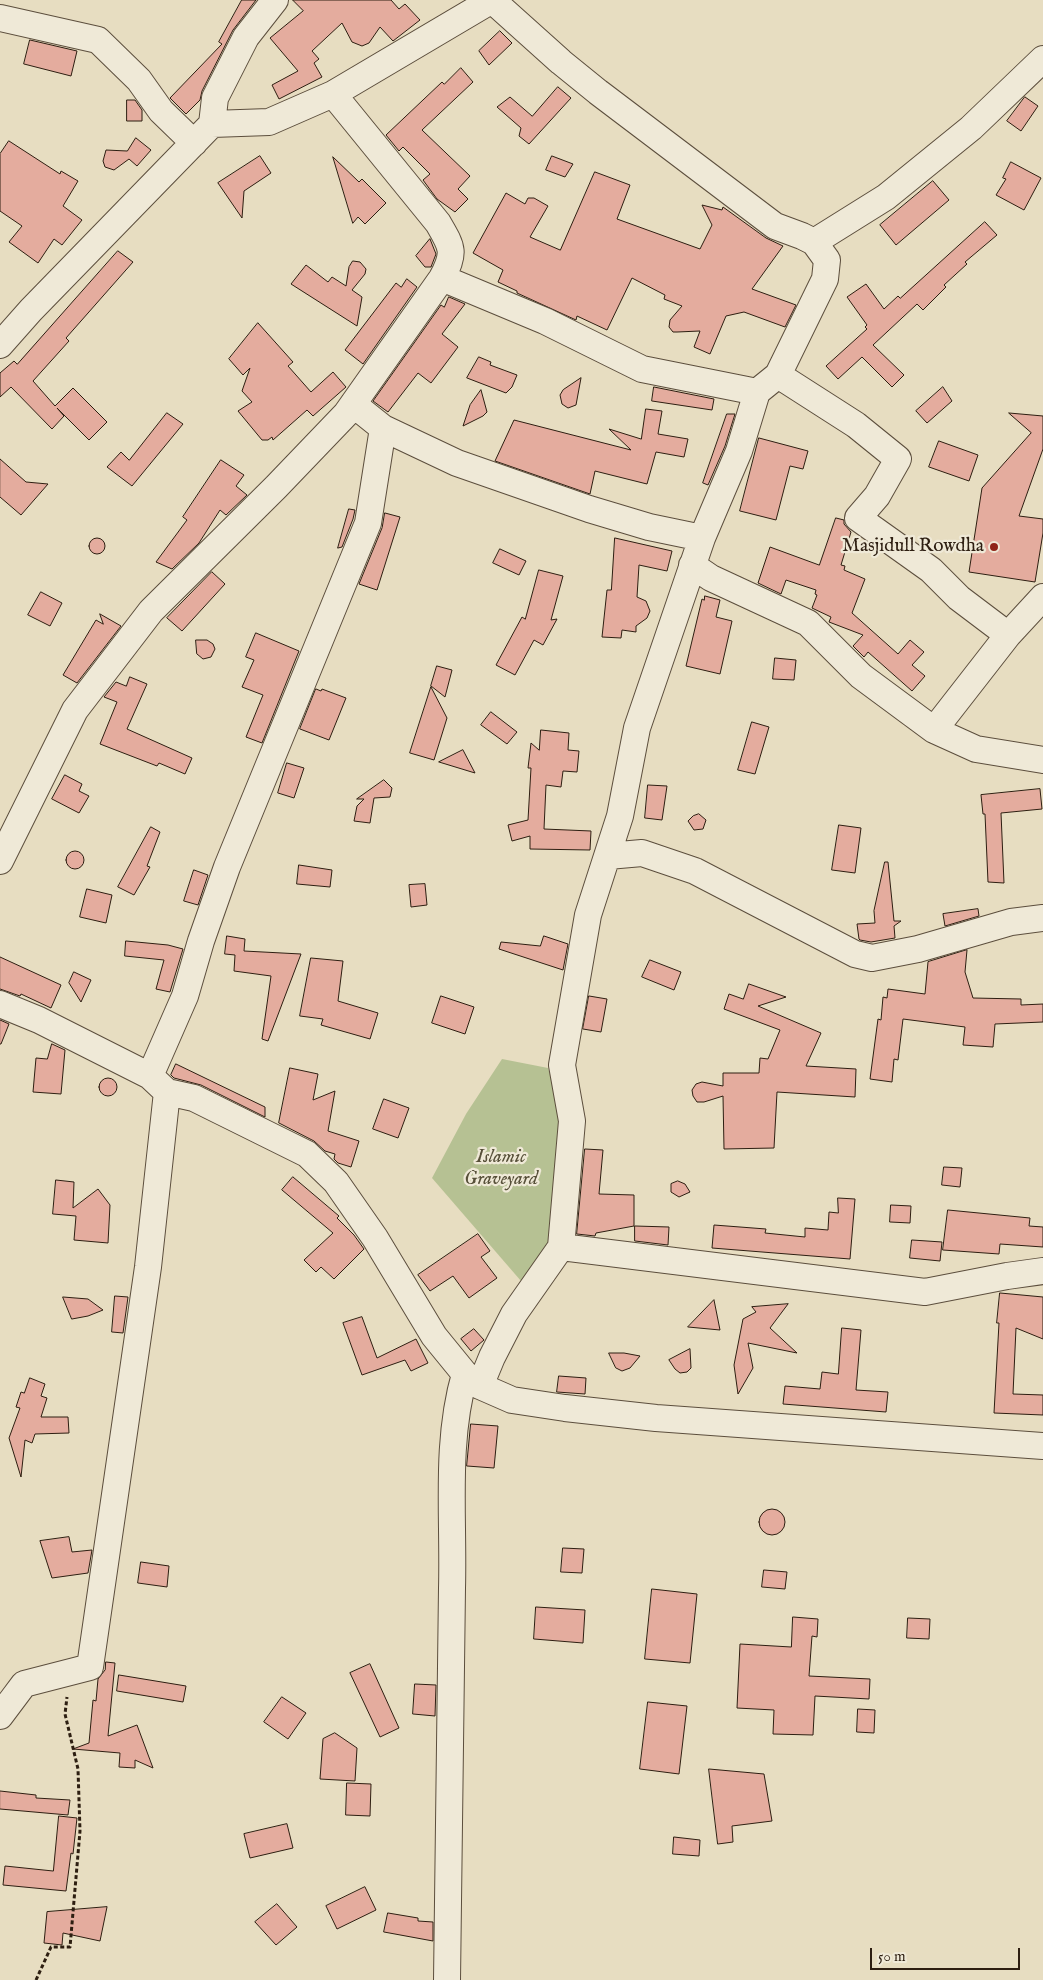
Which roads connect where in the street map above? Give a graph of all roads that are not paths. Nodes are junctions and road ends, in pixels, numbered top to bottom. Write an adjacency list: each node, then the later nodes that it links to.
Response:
1 (275, 0): 6 (street)
2 (492, 0): 5 (street); 8 (street)
3 (0, 18): 7 (street)
4 (1043, 59): 8 (street)
5 (333, 94): 6 (street); 9 (street)
6 (212, 124): 7 (street)
7 (194, 143): 10 (street)
8 (814, 242): 11 (street)
9 (442, 278): 12 (street); 13 (street)
10 (0, 345)
11 (778, 375): 12 (street); 18 (street)
12 (757, 392): 15 (street)
13 (353, 404): 14 (street); 22 (street)
14 (382, 428): 15 (street); 25 (street)
15 (702, 538): 16 (street)
16 (692, 565): 19 (street); 21 (street)
17 (1043, 597): 18 (street)
18 (1008, 635): 19 (street)
19 (934, 730): 20 (street)
20 (1043, 760)
21 (608, 856): 23 (street); 26 (street)
22 (0, 861)
23 (1043, 918)
24 (0, 1004): 25 (street)
25 (158, 1084): 28 (street); 30 (street)
26 (561, 1247): 27 (street); 28 (street)
27 (1043, 1271)
28 (473, 1380): 29 (street); 31 (street)
29 (1043, 1446)
30 (0, 1716)
31 (447, 1980)

